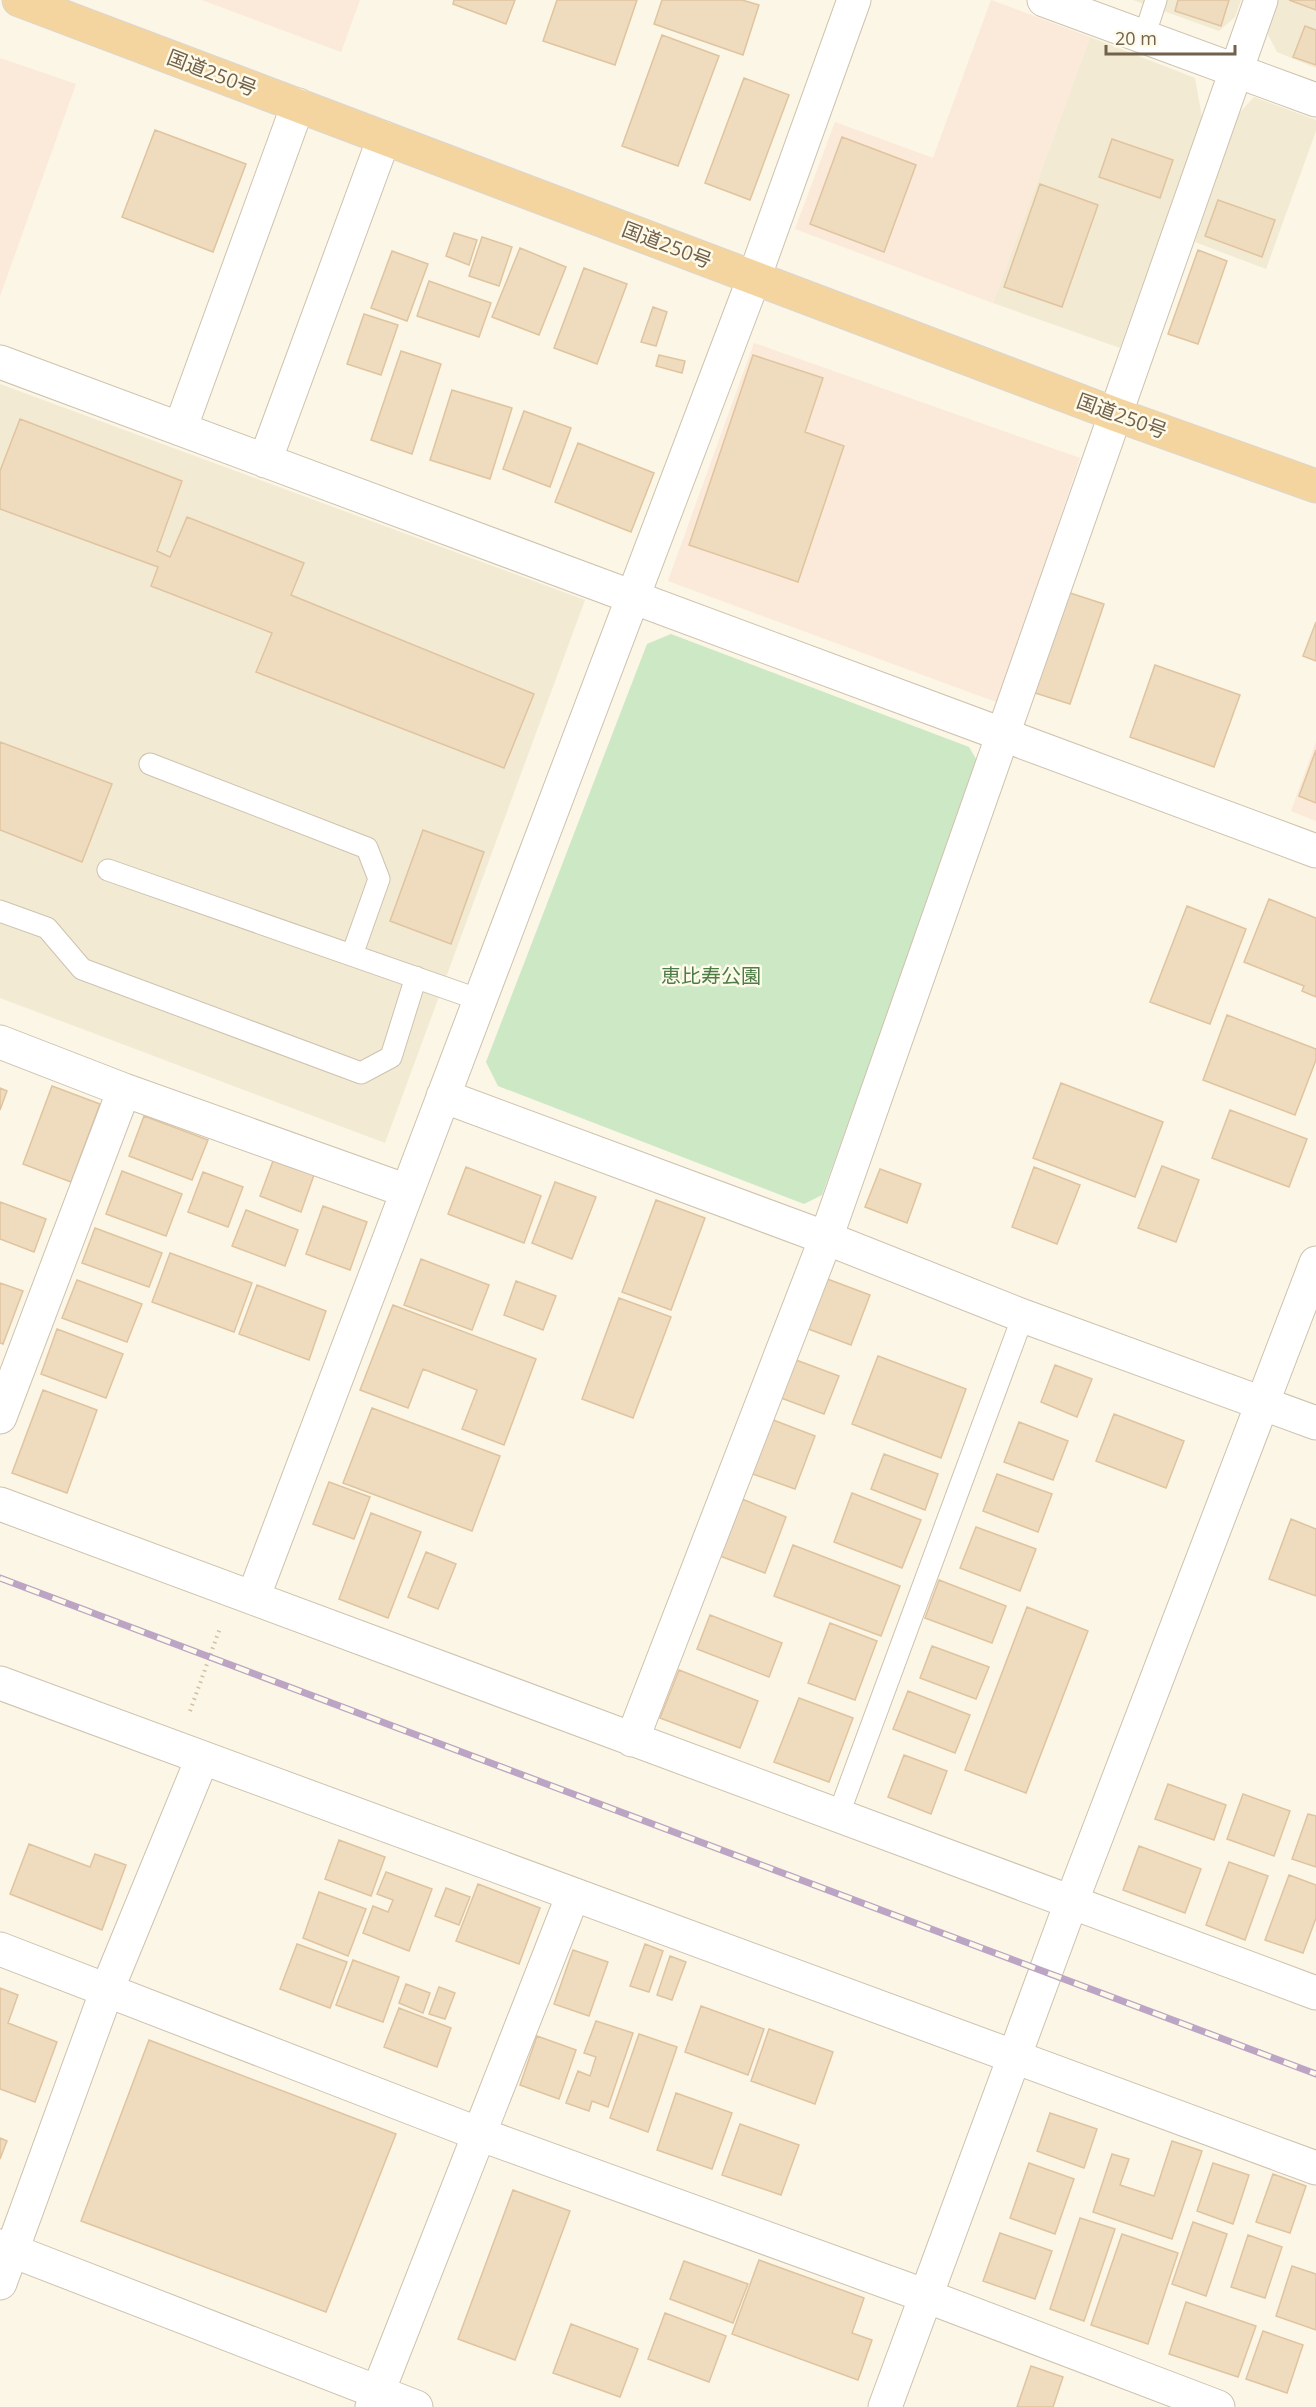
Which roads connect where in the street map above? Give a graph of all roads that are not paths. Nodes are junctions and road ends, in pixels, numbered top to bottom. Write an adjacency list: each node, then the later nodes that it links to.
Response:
1 (19, 0): 9 (highway, 国道250号)
2 (854, 0): 11 (street)
3 (1044, 0): 6 (street)
4 (1156, 0): 6 (lane)
5 (1261, 0): 7 (street)
6 (1144, 37): 7 (street)
7 (1236, 71): 8 (street); 13 (street)
8 (1316, 100)
9 (298, 105): 10 (highway, 国道250号); 14 (street)
10 (384, 138): 11 (highway, 国道250号); 15 (street)
11 (754, 278): 13 (highway, 国道250号); 17 (street)
12 (0, 362): 14 (street)
13 (1117, 415): 16 (highway, 国道250号); 18 (street)
14 (180, 429): 15 (street)
15 (265, 461): 17 (street)
16 (1316, 486)
17 (633, 597): 18 (street); 25 (street)
18 (1003, 735): 20 (street); 30 (street)
19 (150, 764): 23 (lane)
20 (1316, 851)
21 (108, 870): 23 (lane)
22 (0, 911): 24 (lane)
23 (352, 955): 24 (lane)
24 (416, 977): 25 (lane)
25 (480, 1000): 28 (street)
26 (0, 1042): 27 (street)
27 (124, 1090): 29 (street); 34 (street)
28 (443, 1096): 29 (street); 30 (street)
29 (407, 1191): 37 (street)
30 (826, 1238): 32 (street); 39 (street)
31 (1316, 1263): 33 (street)
32 (1023, 1316): 33 (street); 41 (lane)
33 (1263, 1403): 35 (street); 43 (street)
34 (0, 1417)
35 (1316, 1423)
36 (0, 1504): 37 (street)
37 (244, 1594): 39 (street)
38 (0, 1683): 40 (street)
39 (632, 1740): 41 (street)
40 (189, 1754): 42 (street); 45 (street)
41 (838, 1816): 43 (street)
42 (573, 1895): 47 (street); 48 (street)
43 (1071, 1903): 46 (street); 47 (street)
44 (0, 1949): 45 (street)
45 (107, 1990): 48 (street); 50 (street)
46 (1316, 1993)
47 (1015, 2058): 49 (street); 52 (street)
48 (479, 2134): 52 (street); 53 (street)
49 (1316, 2168)
50 (6, 2248): 51 (street); 53 (street)
51 (0, 2283)
52 (926, 2296): 55 (street); 56 (street)
53 (375, 2400): 54 (street)
54 (416, 2407)
55 (885, 2407)
56 (1218, 2407)

